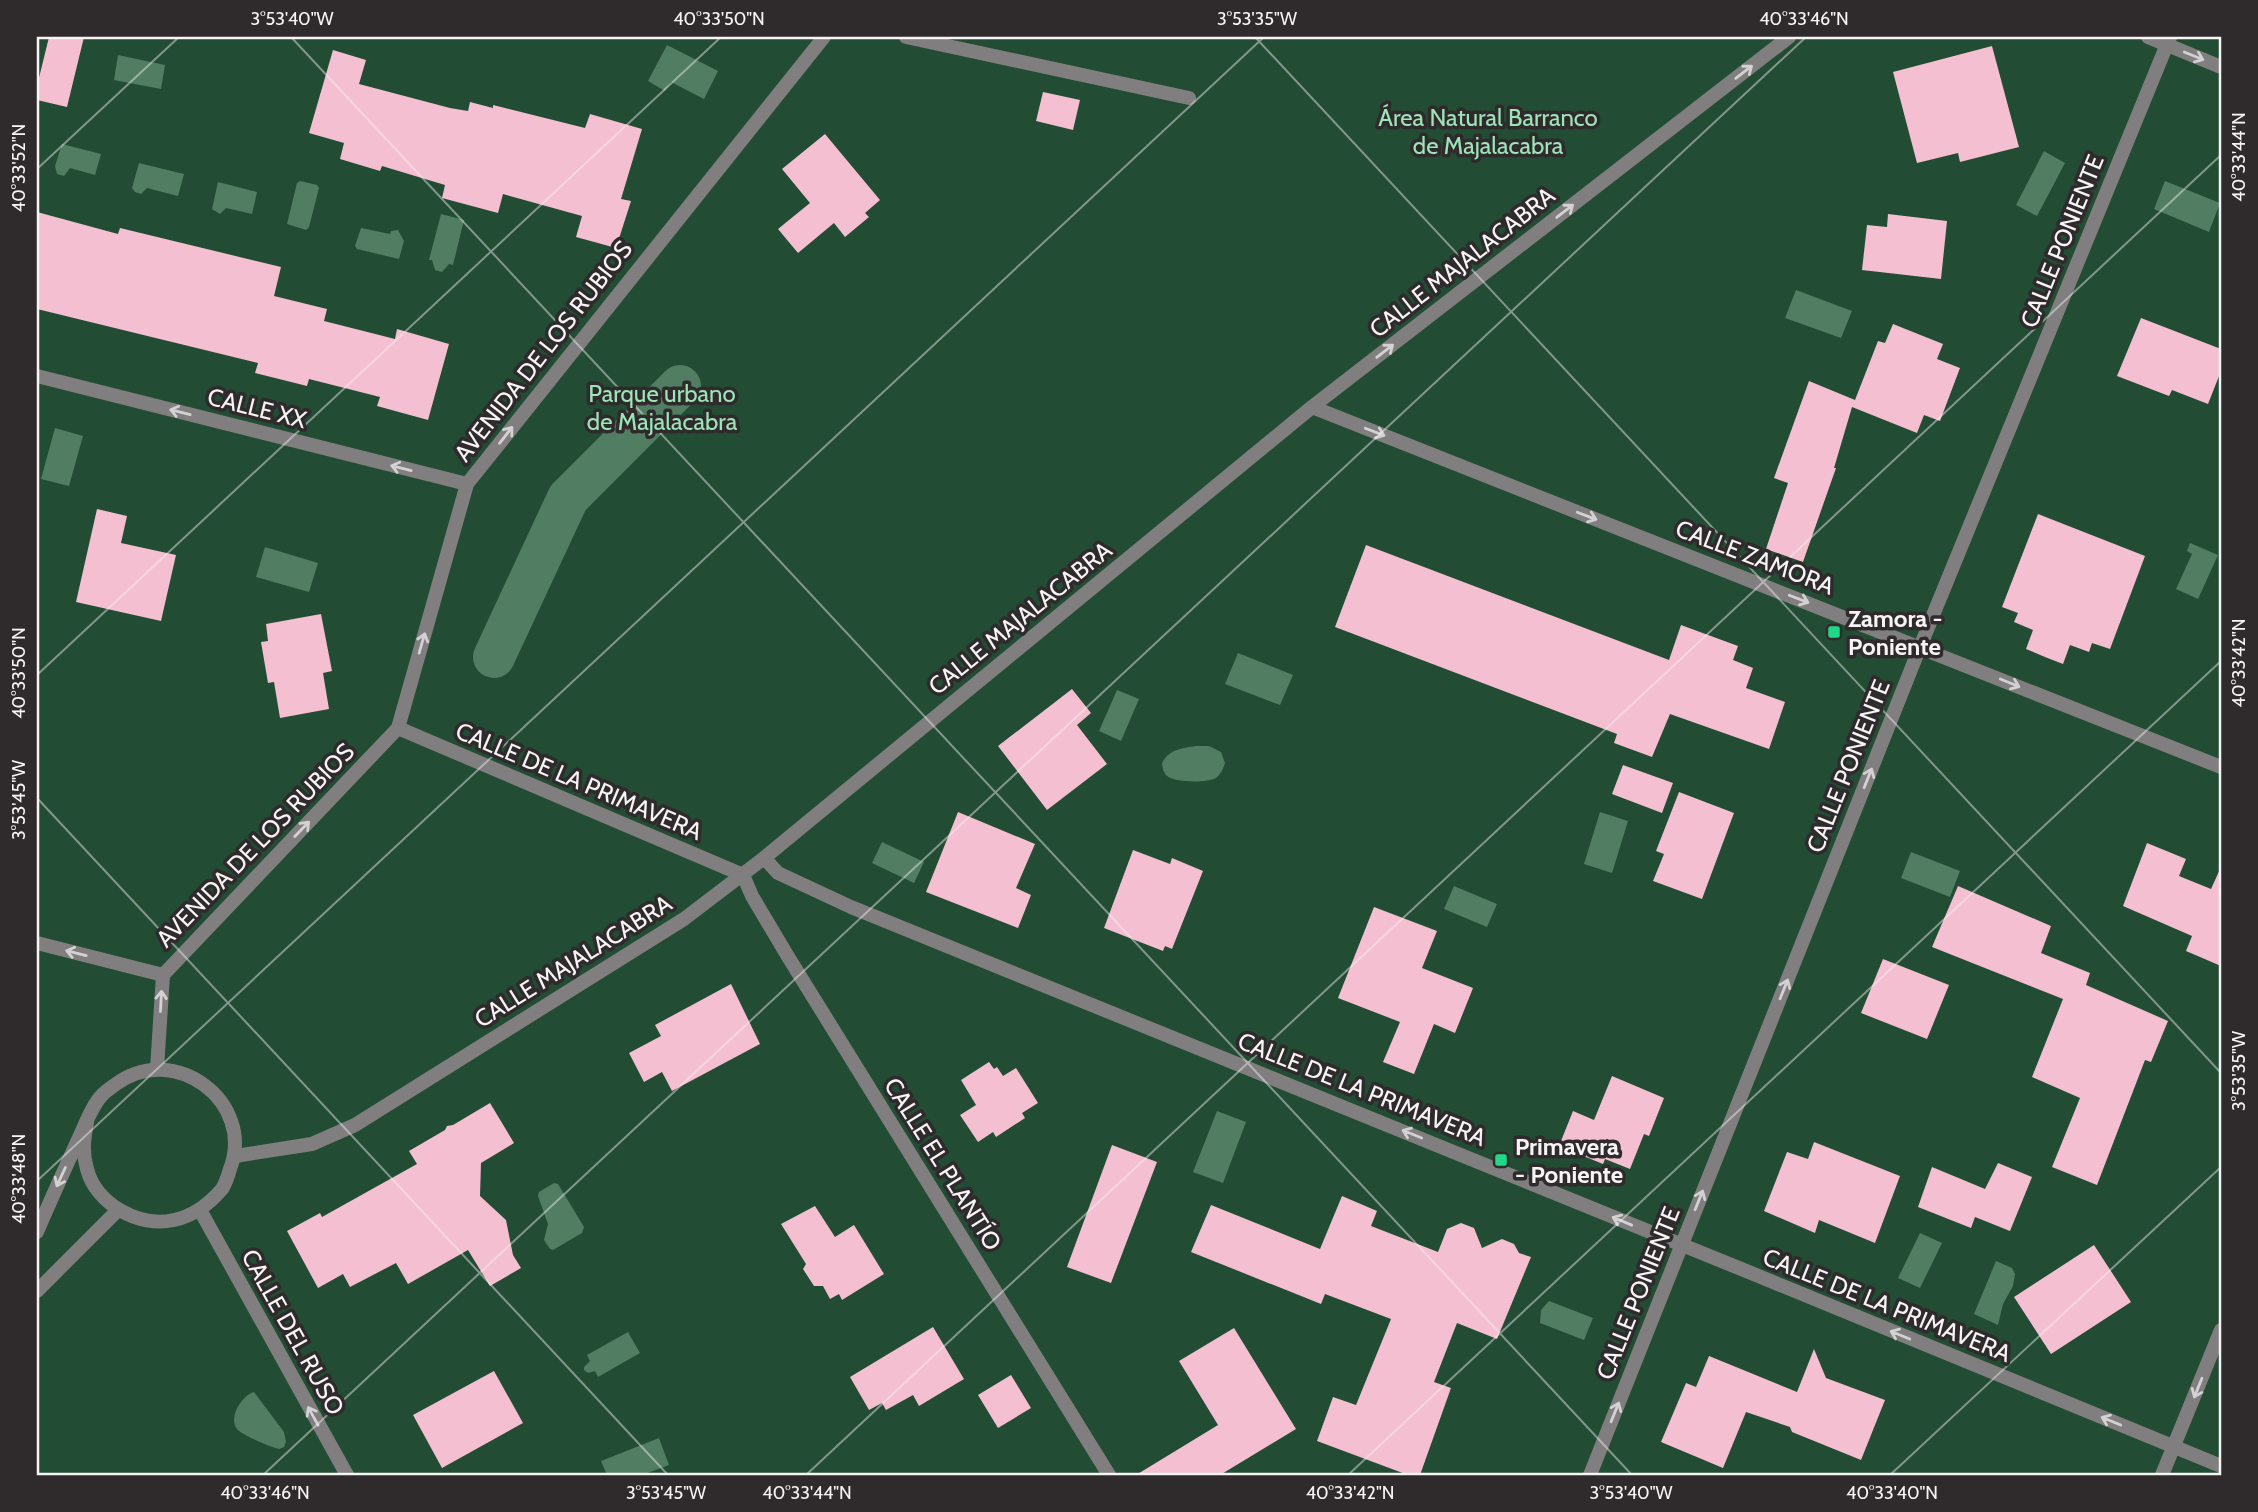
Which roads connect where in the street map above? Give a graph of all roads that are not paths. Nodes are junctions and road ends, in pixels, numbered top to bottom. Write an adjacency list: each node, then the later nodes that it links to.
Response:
1 (824, 37): 10 (street, AVENIDA DE LOS RUBIOS, one-way to 1)
2 (906, 37): 7 (street)
3 (1789, 37): 9 (street, CALLE MAJALACABRA, one-way to 3)
4 (2148, 37): 5 (street)
5 (2168, 41): 6 (street, one-way to 6); 11 (street, CALLE PONIENTE)
6 (2221, 67)
7 (1189, 98)
8 (37, 376): 10 (street, CALLE XX, one-way to 8)
9 (1311, 407): 11 (street, CALLE ZAMORA, one-way to 11); 14 (street, CALLE MAJALACABRA)
10 (467, 484): 12 (street, AVENIDA DE LOS RUBIOS, one-way to 10)
11 (1920, 647): 13 (street, CALLE ZAMORA, one-way to 13); 24 (street, CALLE PONIENTE, one-way to 11)
12 (398, 728): 15 (street, CALLE DE LA PRIMAVERA); 17 (street, AVENIDA DE LOS RUBIOS, one-way to 12)
13 (2221, 767)
14 (764, 858): 15 (street, CALLE MAJALACABRA); 24 (street, CALLE DE LA PRIMAVERA, one-way to 14)
15 (743, 875): 20 (street, CALLE MAJALACABRA); 30 (street, CALLE EL PLANTÍO)
16 (37, 943): 17 (street, one-way to 16)
17 (163, 975): 18 (street, AVENIDA DE LOS RUBIOS, one-way to 17)
18 (157, 1069): 19 (street); 20 (street)
19 (87, 1122): 21 (street); 23 (street, one-way to 23)
20 (235, 1156): 22 (street)
21 (118, 1210): 22 (street); 25 (street)
22 (200, 1210): 29 (street, CALLE DEL RUSO, one-way to 22)
23 (37, 1232)
24 (1681, 1245): 27 (street, CALLE DE LA PRIMAVERA, one-way to 24); 31 (street, CALLE PONIENTE, one-way to 24)
25 (37, 1291)
26 (2221, 1330): 27 (street, one-way to 27)
27 (2174, 1446): 28 (street, CALLE DE LA PRIMAVERA); 32 (street)
28 (2221, 1466)
29 (346, 1475)
30 (1110, 1475)
31 (1590, 1475)
32 (2162, 1475)

